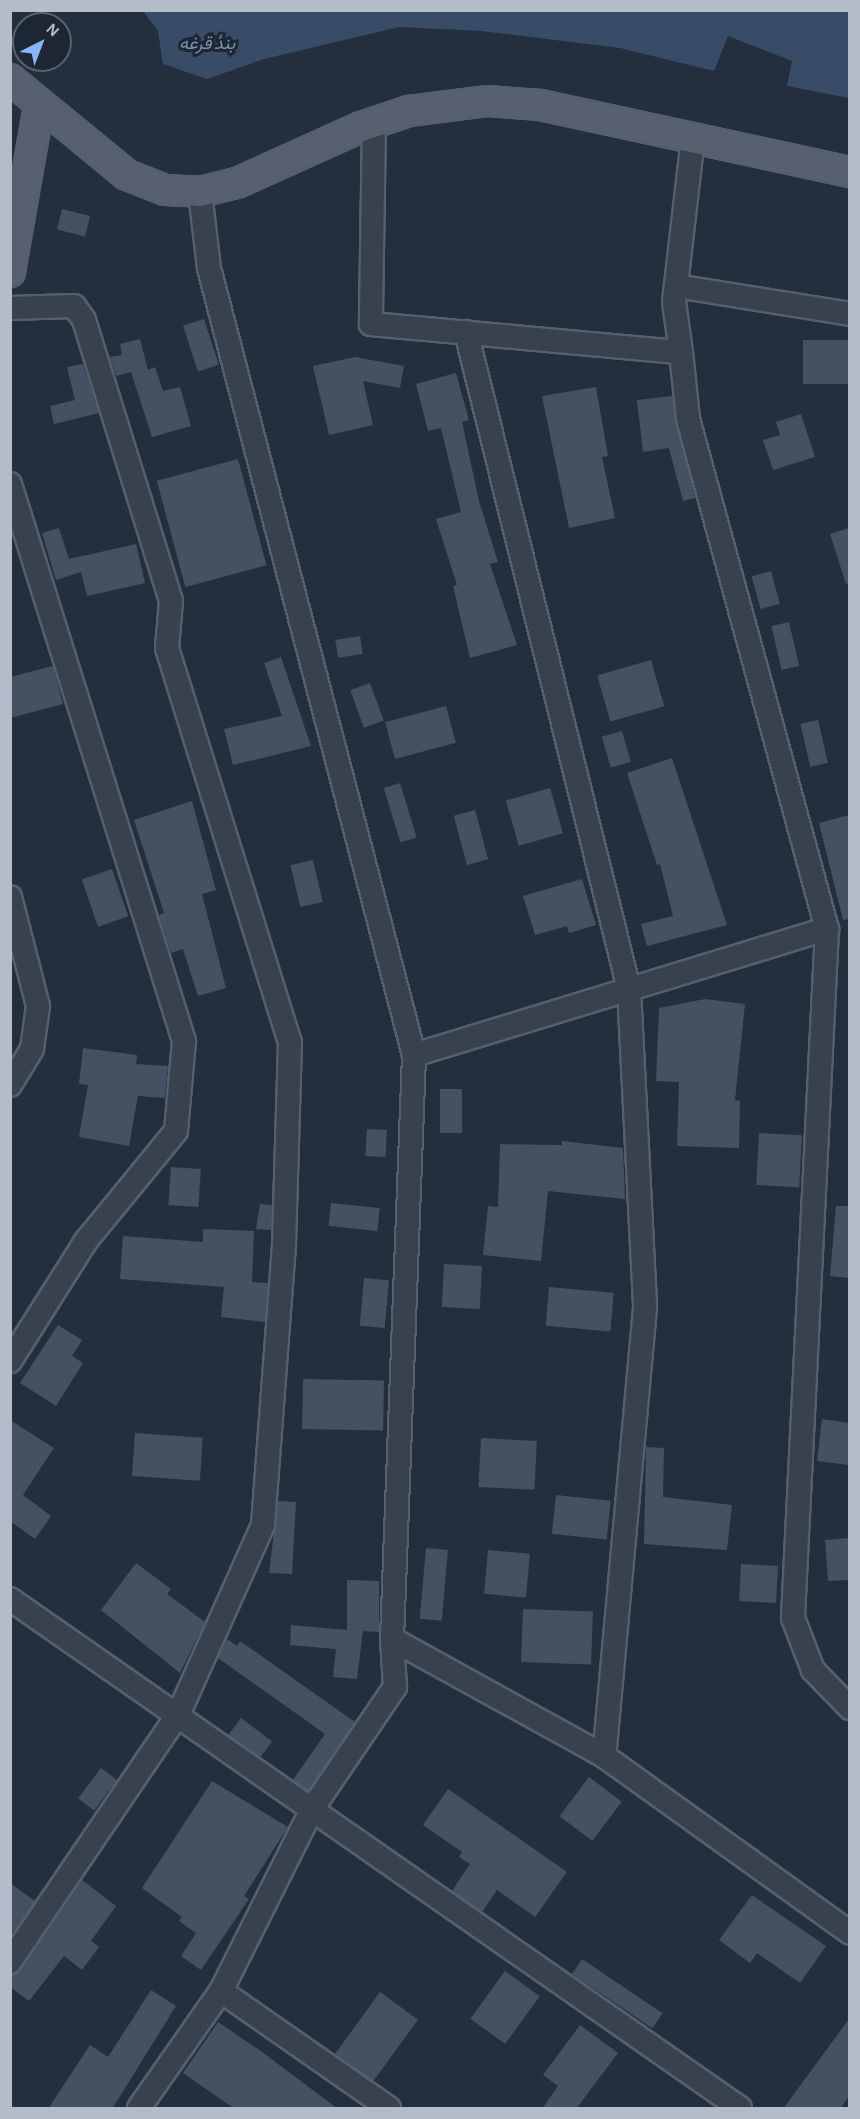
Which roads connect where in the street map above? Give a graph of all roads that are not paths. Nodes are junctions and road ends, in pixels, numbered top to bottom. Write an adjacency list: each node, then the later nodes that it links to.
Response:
1 (10, 79): 2 (main road)
2 (39, 105): 6 (main road); 7 (main road)
3 (374, 123): 4 (main road); 6 (main road); 11 (street)
4 (693, 139): 5 (main road); 8 (street)
5 (849, 172)
6 (200, 192): 17 (street)
7 (10, 272)
8 (676, 286): 10 (street); 12 (street)
9 (10, 308): 23 (street)
10 (849, 314)
11 (466, 332): 12 (street); 16 (street)
12 (681, 352): 15 (street)
13 (10, 484): 19 (street)
14 (10, 897): 18 (street)
15 (827, 928): 16 (street); 22 (street)
16 (629, 989): 17 (street); 24 (street)
17 (414, 1054): 21 (street)
18 (10, 1085)
19 (10, 1360)
20 (10, 1599): 23 (street)
21 (392, 1639): 24 (street); 25 (street)
22 (849, 1708)
23 (179, 1713): 25 (street); 27 (street)
24 (604, 1756): 26 (street)
25 (312, 1809): 28 (street); 31 (street)
26 (849, 1933)
27 (10, 1962)
28 (221, 1991): 29 (street); 30 (street)
29 (139, 2109)
30 (388, 2109)
31 (740, 2109)

